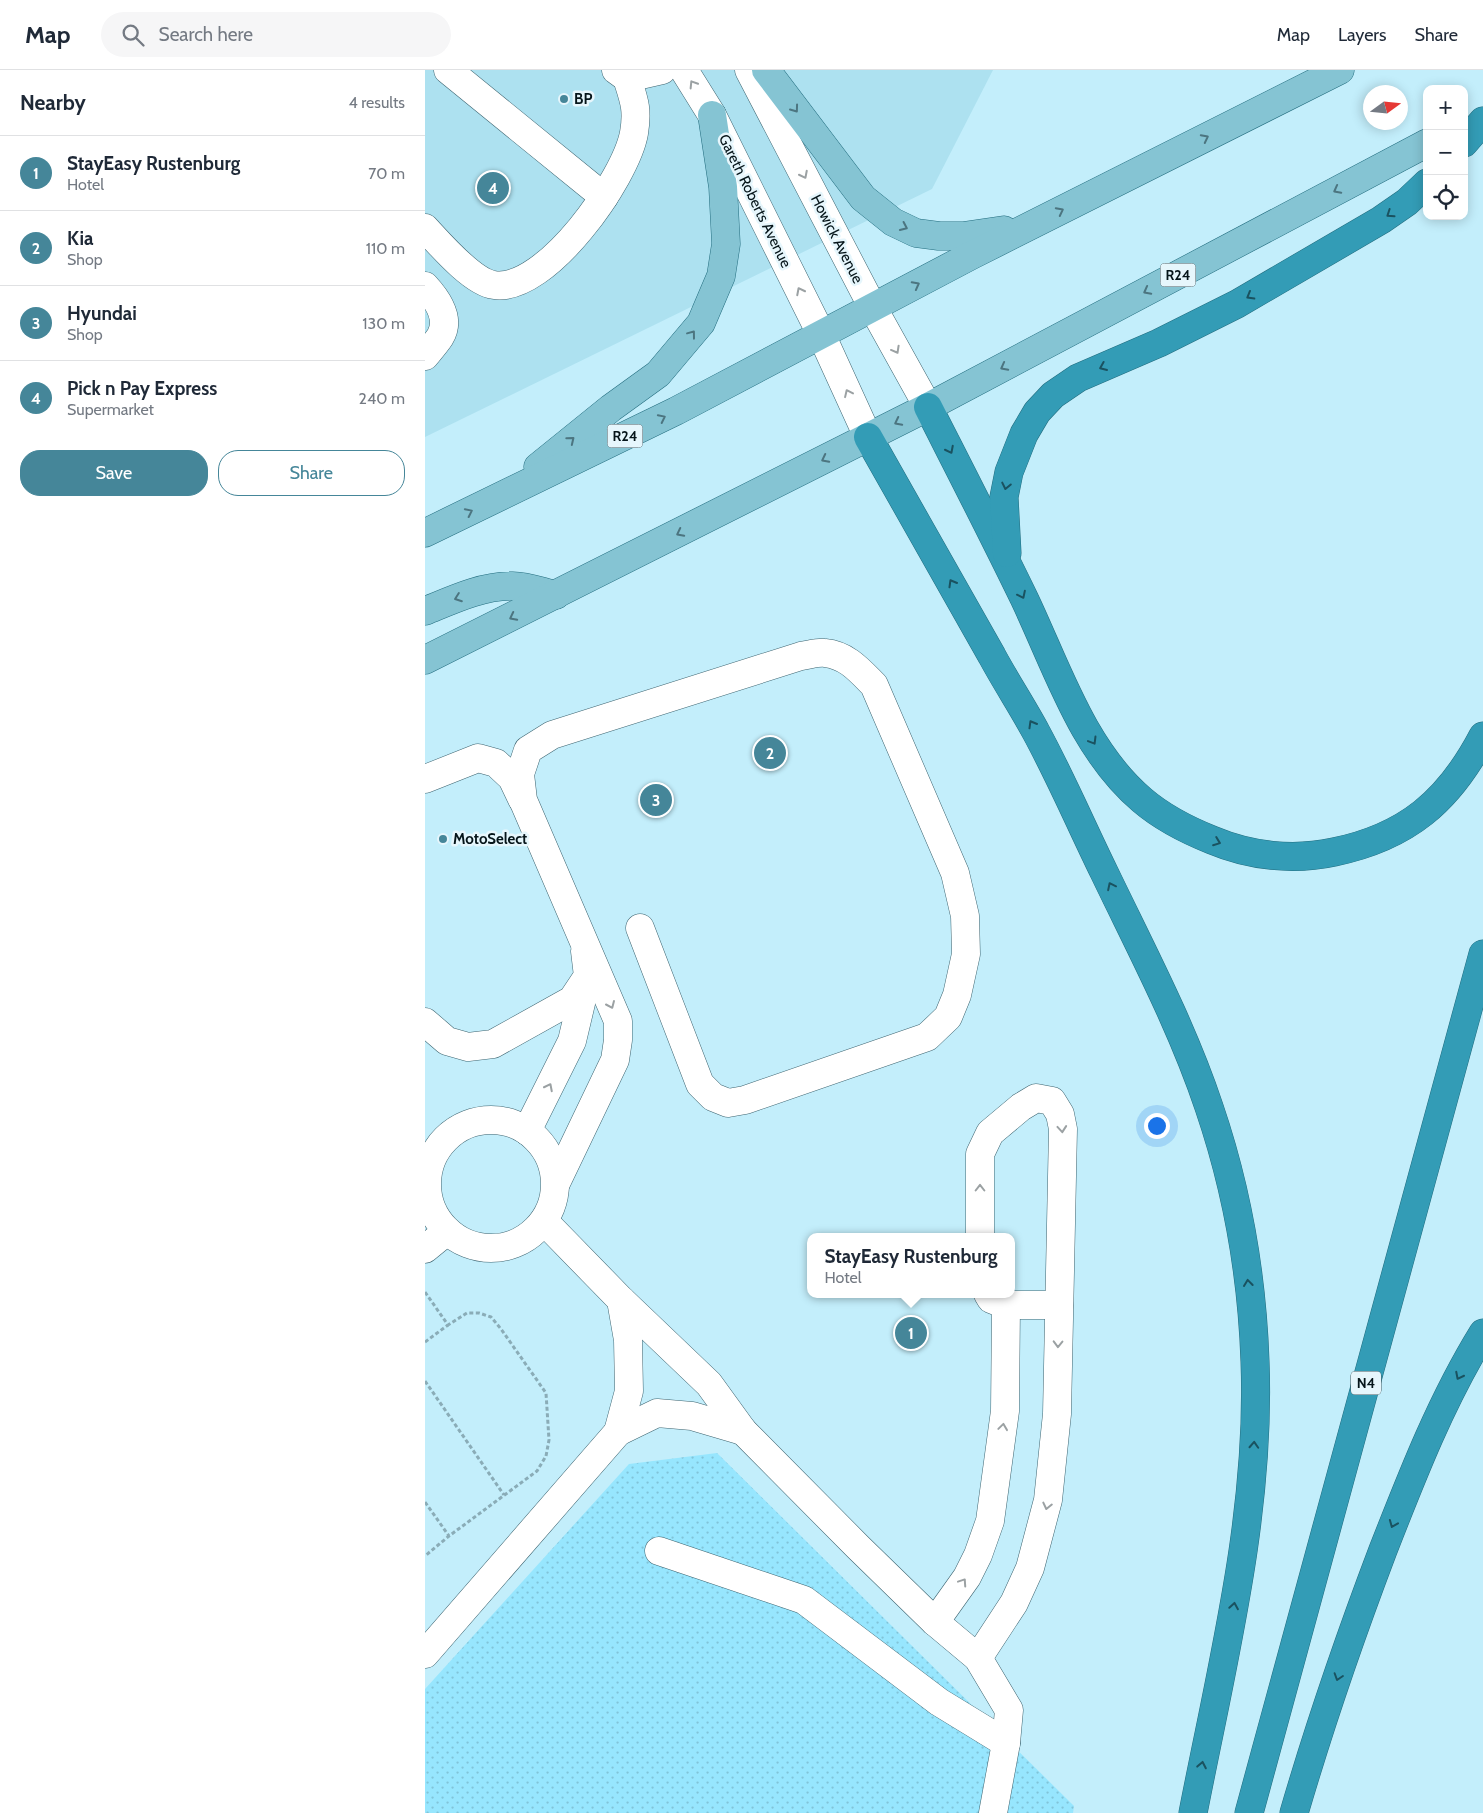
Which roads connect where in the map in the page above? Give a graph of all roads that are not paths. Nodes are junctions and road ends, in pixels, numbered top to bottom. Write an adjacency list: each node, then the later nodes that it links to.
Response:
1 (448, 70): 15 (street)
2 (662, 70): 7 (street)
3 (684, 70): 9 (street, Gareth Roberts Avenue, one-way to 3)
4 (749, 70): 19 (street, Howick Avenue, one-way to 19)
5 (766, 70): 16 (main road, one-way to 16)
6 (1340, 70): 16 (main road, R24, one-way to 6)
7 (621, 74): 15 (street)
8 (1483, 113): 10 (main road)
9 (712, 115): 20 (street, Gareth Roberts Avenue, one-way to 9); 24 (main road, one-way to 9)
10 (1468, 121)
11 (1483, 121): 12 (highway)
12 (1468, 138)
13 (1423, 145): 22 (main road, R24, one-way to 22)
14 (1423, 187): 26 (highway, one-way to 26)
15 (604, 196): 17 (street)
16 (1030, 226): 19 (main road, R24, one-way to 16)
17 (425, 228)
18 (425, 286): 21 (street)
19 (873, 308): 20 (main road, R24); 22 (street, Howick Avenue, one-way to 22)
20 (821, 334): 23 (street, one-way to 20); 24 (main road, R24, one-way to 20)
21 (425, 356)
22 (928, 407): 23 (main road, R24, one-way to 23); 26 (highway, one-way to 26)
23 (868, 437): 27 (main road, R24, one-way to 27); 59 (highway, one-way to 23)
24 (506, 494): 25 (main road, R24, one-way to 24)
25 (425, 533)
26 (1008, 566): 32 (highway, one-way to 32)
27 (557, 595): 28 (main road, one-way to 28); 29 (main road, R24, one-way to 29)
28 (425, 611)
29 (464, 642): 30 (main road, R24); 31 (street)
30 (425, 660)
31 (425, 667)
32 (1483, 736)
33 (425, 779): 34 (street)
34 (523, 800): 35 (street); 36 (street)
35 (640, 928)
36 (584, 944): 38 (street); 42 (street, one-way to 42)
37 (1483, 954): 60 (highway, N4)
38 (588, 976): 39 (street); 40 (street, one-way to 38)
39 (425, 1022)
40 (527, 1131): 41 (street); 42 (street)
41 (434, 1136): 44 (street)
42 (556, 1183): 43 (street)
43 (545, 1221): 44 (street); 47 (street)
44 (447, 1230): 46 (street)
45 (980, 1233): 49 (street, one-way to 49)
46 (425, 1249)
47 (621, 1300): 51 (street); 52 (street)
48 (997, 1300): 49 (street); 54 (street, one-way to 48)
49 (1059, 1305): 56 (street, one-way to 56)
50 (1483, 1333): 61 (highway, one-way to 61)
51 (743, 1431): 52 (street); 54 (street)
52 (618, 1432): 55 (street)
53 (659, 1551): 57 (street)
54 (935, 1622): 56 (street)
55 (425, 1654)
56 (978, 1658): 57 (street)
57 (1005, 1743): 58 (street)
58 (993, 1813)
59 (1193, 1813)
60 (1249, 1813)
61 (1294, 1813)

